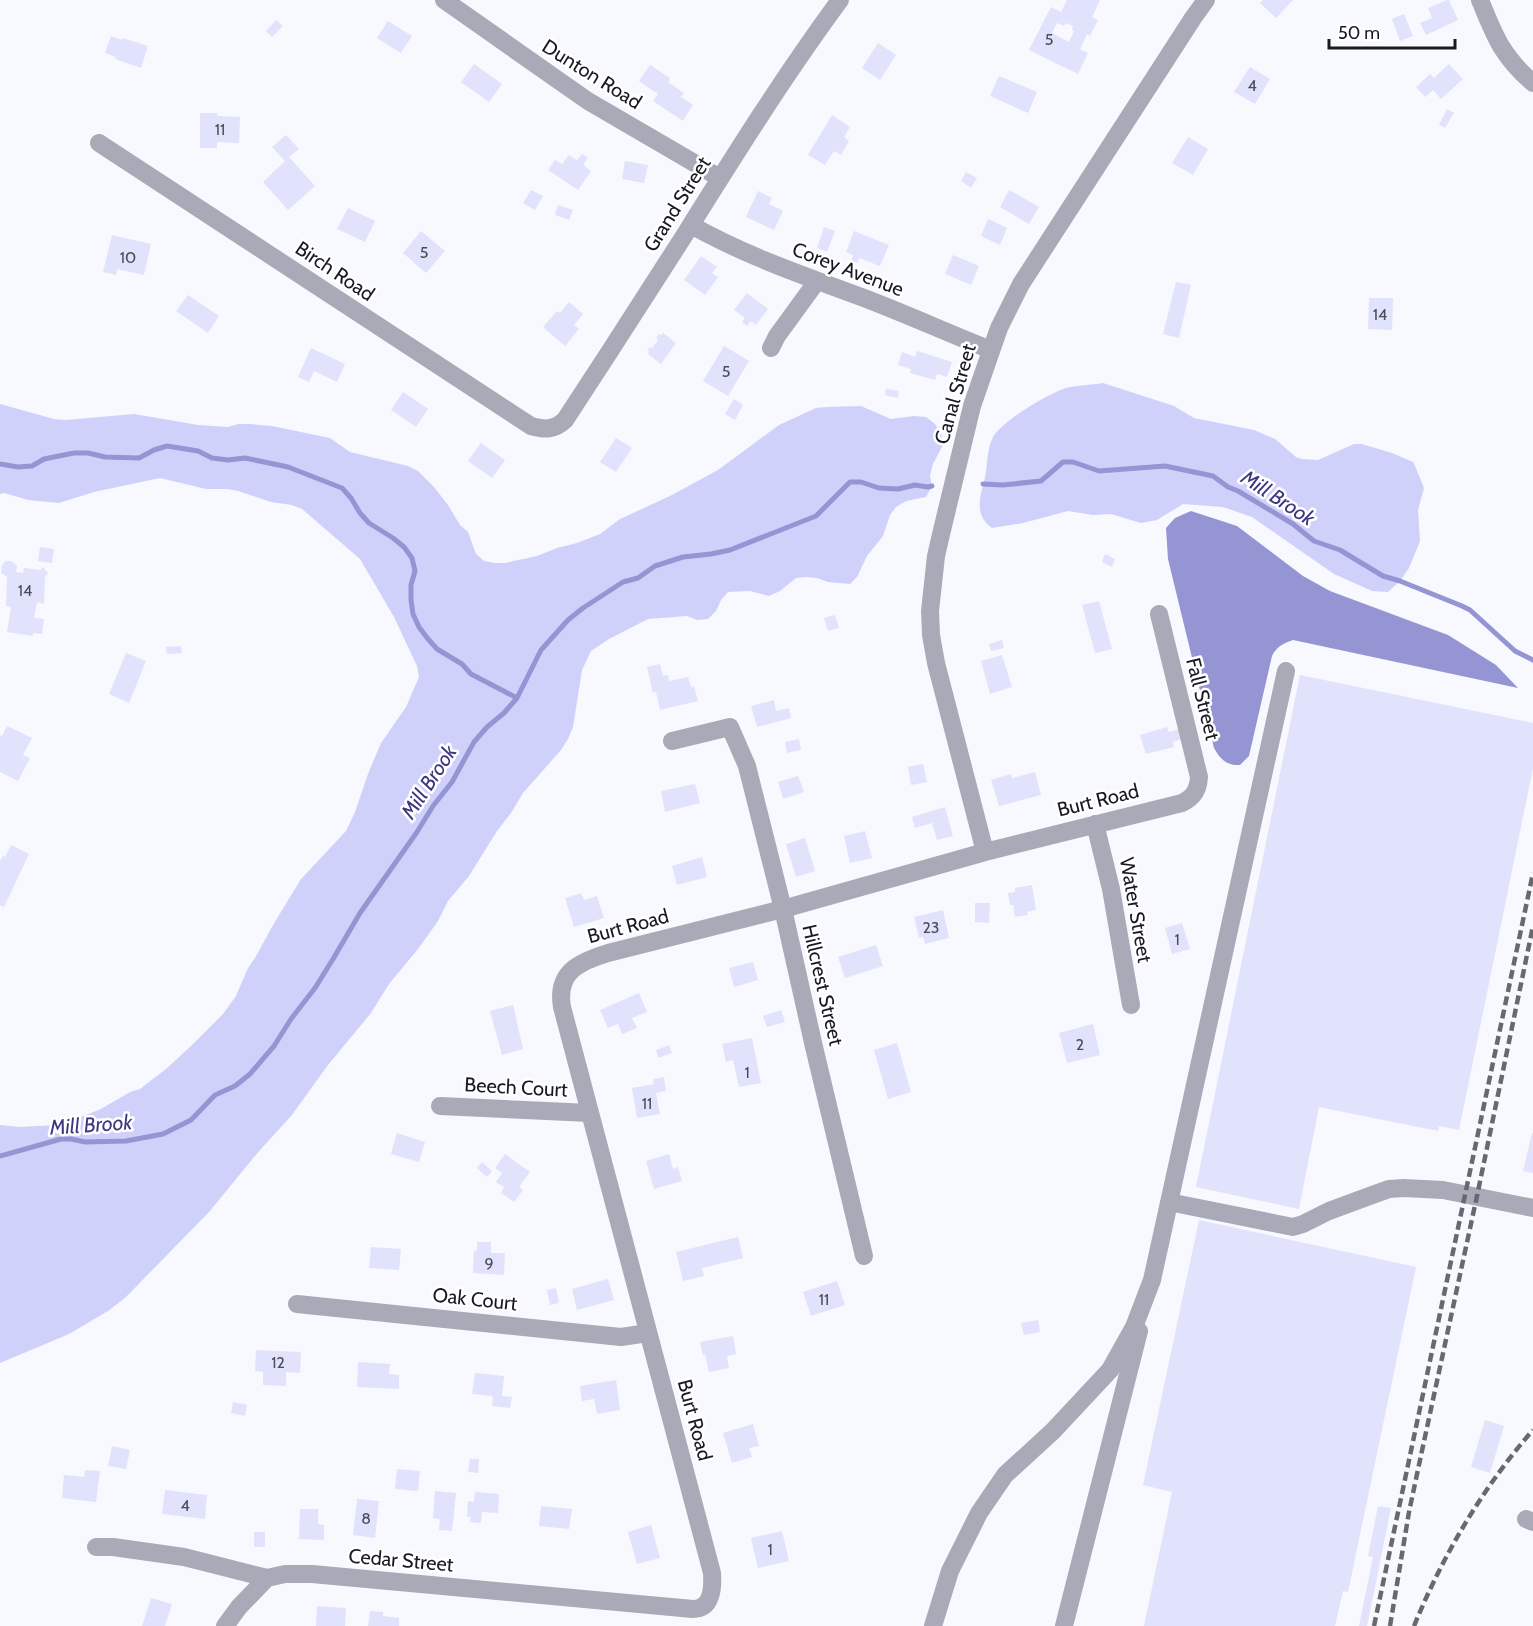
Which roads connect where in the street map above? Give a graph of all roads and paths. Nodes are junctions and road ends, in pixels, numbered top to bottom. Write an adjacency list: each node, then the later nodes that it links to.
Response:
1 (444, 0): 7 (street, Dunton Road)
2 (840, 0): 7 (street, Grand Street)
3 (1206, 0): 11 (street, Canal Street)
4 (1480, 0): 5 (street)
5 (1533, 83)
6 (99, 143): 12 (street, Birch Road)
7 (720, 178): 8 (street, Grand Street)
8 (691, 225): 9 (street, Corey Avenue); 12 (street, Grand Street)
9 (817, 281): 10 (street); 11 (street, Corey Avenue)
10 (771, 348)
11 (991, 350): 18 (street, Canal Street)
12 (550, 429)
13 (1159, 614): 16 (street, Fall Street)
14 (1286, 671): 23 (street)
15 (672, 741): 19 (street, Hillcrest Street)
16 (1195, 794): 17 (street, Burt Road)
17 (1095, 824): 18 (street, Burt Road); 20 (street, Water Street)
18 (985, 852): 19 (street, Burt Road)
19 (783, 909): 22 (street, Burt Road); 25 (street, Hillcrest Street)
20 (1131, 1005)
21 (440, 1106): 22 (street, Beech Court)
22 (590, 1113): 28 (street, Burt Road)
23 (1169, 1202): 24 (street); 26 (street)
24 (1533, 1208)
25 (864, 1256)
26 (1152, 1280): 33 (street); 34 (street)
27 (297, 1304): 28 (street, Oak Court)
28 (648, 1333): 31 (street, Burt Road)
29 (96, 1547): 30 (street, Cedar Street)
30 (267, 1578): 31 (street, Cedar Street); 32 (street)
31 (704, 1606)
32 (225, 1626)
33 (933, 1626)
34 (1064, 1626)

